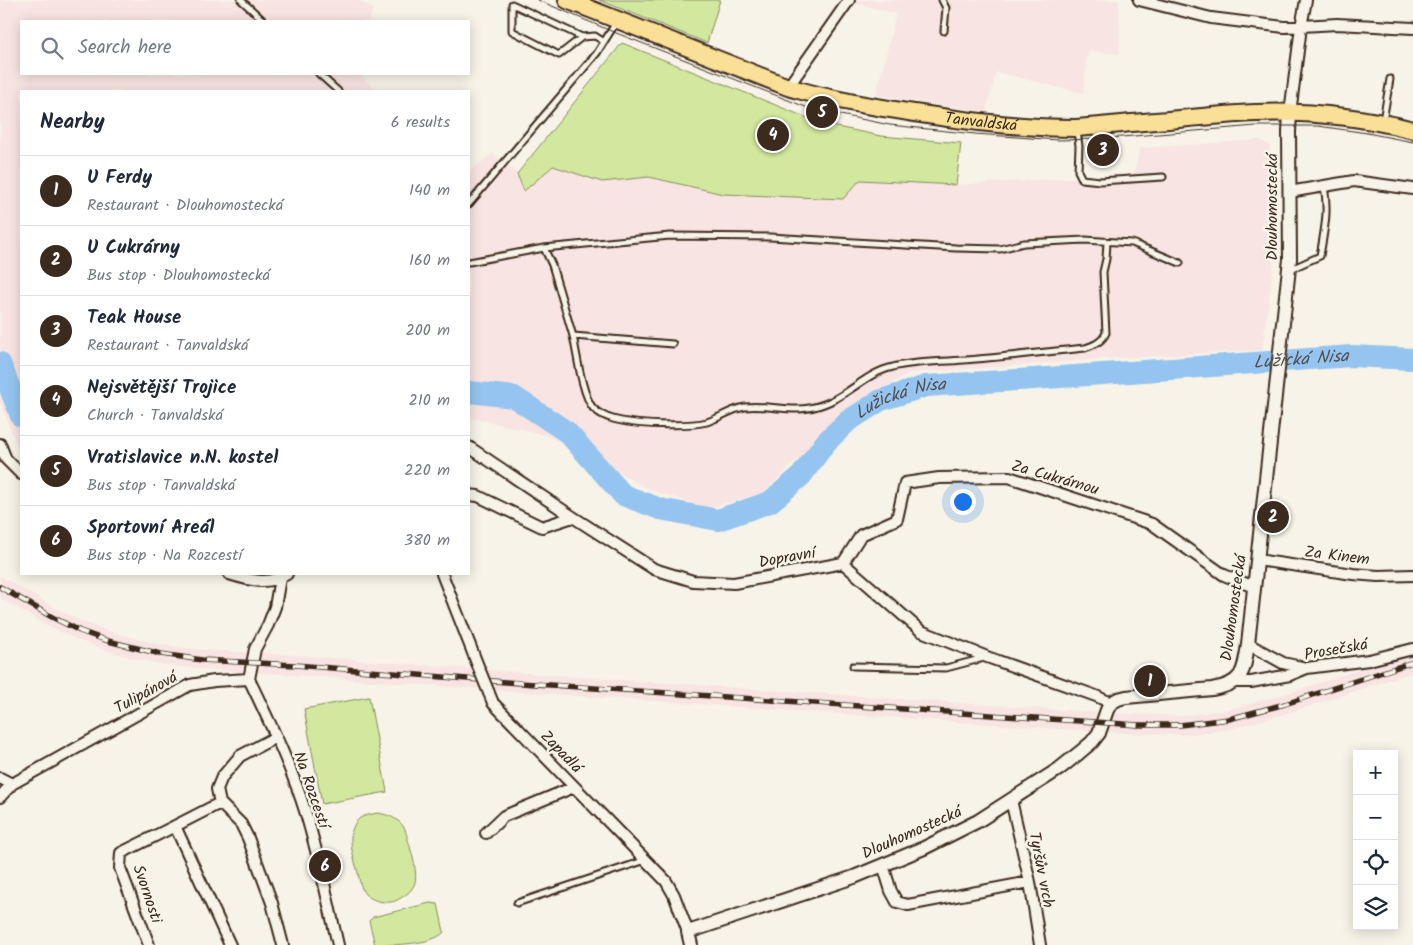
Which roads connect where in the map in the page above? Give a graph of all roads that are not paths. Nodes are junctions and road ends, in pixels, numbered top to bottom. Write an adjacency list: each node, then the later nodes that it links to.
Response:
1 (241, 0): 7 (lane)
2 (567, 0): 8 (main road, Tanvaldská)
3 (849, 0): 16 (street)
4 (942, 0): 11 (lane)
5 (1139, 0): 9 (street)
6 (1306, 0): 9 (street)
7 (263, 20)
8 (618, 21): 13 (lane); 16 (main road, Tanvaldská)
9 (1301, 27): 10 (street); 18 (street)
10 (1413, 28)
11 (944, 31)
12 (582, 37): 12 (lane); 13 (lane)
13 (603, 41): 26 (lane)
14 (320, 75): 17 (lane)
15 (1390, 79): 19 (lane)
16 (788, 87): 20 (main road, Tanvaldská)
17 (337, 90)
18 (1290, 113): 19 (main road, Tanvaldská); 20 (main road, Tanvaldská); 25 (street, Dlouhomostecká)
19 (1382, 124): 21 (main road, Tanvaldská)
20 (1076, 128): 22 (lane)
21 (1413, 130)
22 (1163, 177)
23 (1324, 186): 24 (street); 25 (street); 31 (lane)
24 (1413, 189)
25 (1289, 192): 31 (street, Dlouhomostecká)
26 (470, 203)
27 (1107, 242): 28 (lane); 30 (lane); 32 (lane)
28 (544, 248): 29 (lane); 32 (lane)
29 (470, 262)
30 (1180, 263)
31 (1288, 270): 39 (street, Dlouhomostecká)
32 (573, 336): 33 (lane)
33 (673, 344)
34 (0, 444): 36 (street)
35 (470, 448): 38 (street, Dopravní)
36 (20, 473)
37 (470, 495): 38 (street)
38 (573, 517): 40 (street, Dopravní)
39 (1257, 560): 43 (street, Za Kinem); 45 (street, Dlouhomostecká)
40 (843, 563): 45 (street, Za Cukrárnou); 48 (street)
41 (231, 575): 44 (street)
42 (442, 575): 57 (street, Zapadlá, bridge)
43 (1413, 575)
44 (283, 576): 51 (street)
45 (1254, 587): 46 (street, Dlouhomostecká)
46 (1248, 644): 50 (street); 52 (street, Dlouhomostecká)
47 (1413, 649): 50 (street, Prosečská)
48 (987, 657): 49 (lane); 53 (street)
49 (853, 666)
50 (1306, 668): 52 (street, Prosečská)
51 (249, 680): 54 (street, Na Rozcestí); 56 (street, Tulipánová)
52 (1235, 682): 53 (street, Dlouhomostecká)
53 (1111, 703): 59 (street, Dlouhomostecká)
54 (276, 737): 60 (street); 71 (street, Na Rozcestí)
55 (0, 778): 56 (street)
56 (12, 784): 58 (street, Tulipánová)
57 (574, 787): 62 (street); 63 (street, Zapadlá)
58 (0, 797)
59 (1011, 800): 64 (street, Dlouhomostecká); 65 (street, Tyršův vrch)
60 (220, 803): 61 (street, Svornosti); 70 (street)
61 (175, 826): 68 (street, Svornosti); 69 (street)
62 (486, 833)
63 (646, 860): 66 (lane); 67 (street, Zapadlá)
64 (883, 865): 65 (street); 67 (street, Dlouhomostecká)
65 (1030, 882): 72 (street, Tyršův vrch)
66 (517, 903)
67 (689, 939)
68 (149, 945)
69 (230, 945)
70 (283, 945)
71 (338, 945)
72 (1040, 945)

